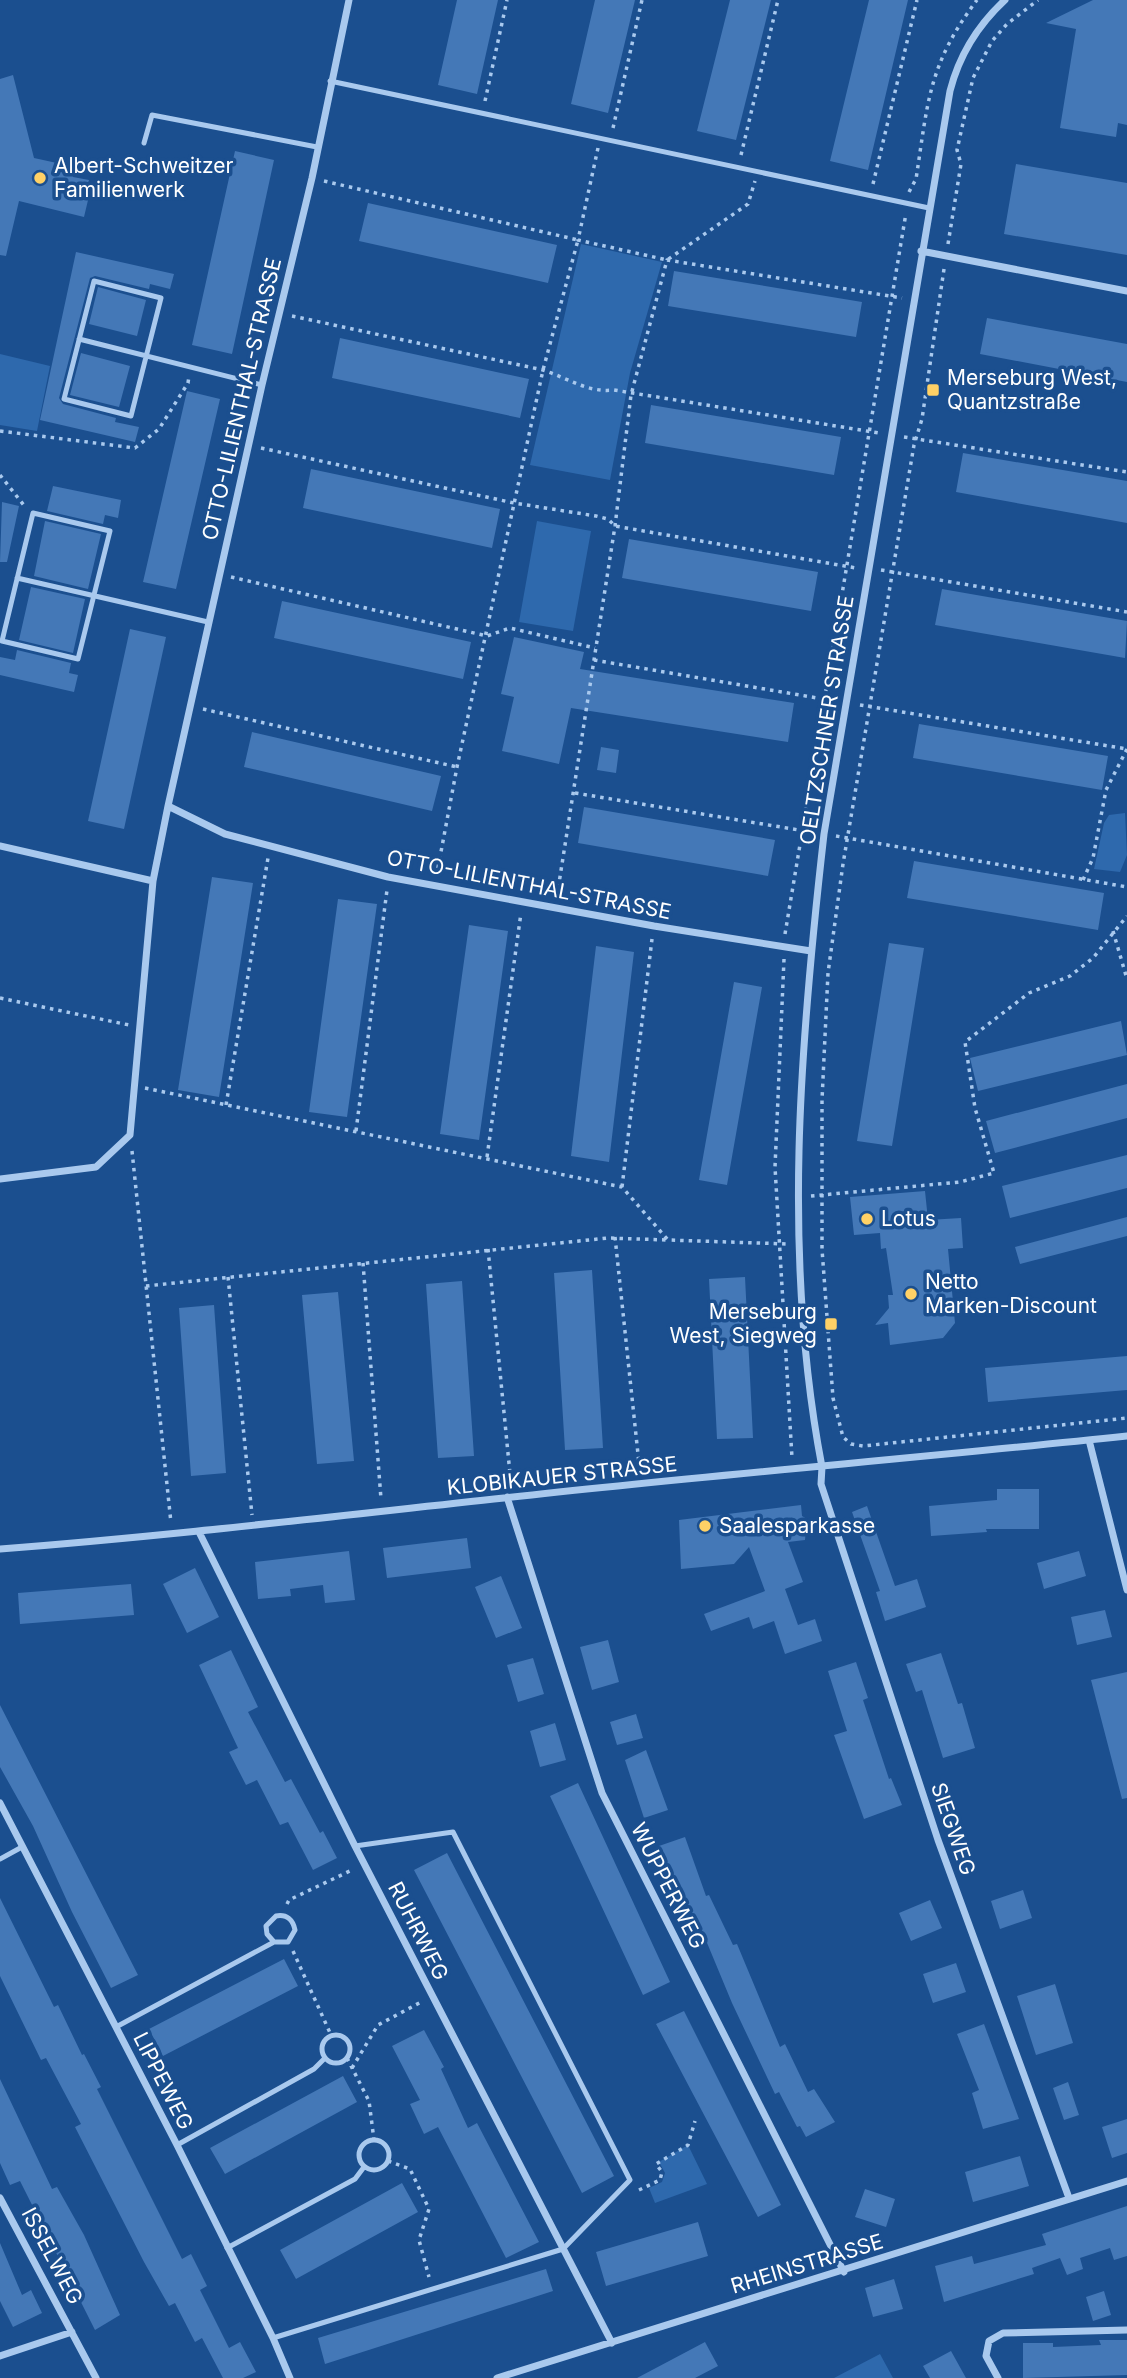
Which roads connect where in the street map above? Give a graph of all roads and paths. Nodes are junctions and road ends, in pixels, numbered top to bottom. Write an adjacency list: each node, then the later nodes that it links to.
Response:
1 (349, 0): 8 (street, OTTO-LILIENTHAL-STRASSE)
2 (507, 0): 9 (path)
3 (642, 0): 11 (path)
4 (778, 0): 14 (path)
5 (917, 0): 17 (path)
6 (1005, 0): 18 (street, OELTZSCHNER STRASSE)
7 (1038, 0): 21 (path)
8 (330, 81): 9 (lane); 13 (street, OTTO-LILIENTHAL-STRASSE)
9 (482, 114): 10 (lane)
10 (600, 139): 11 (lane); 19 (path)
11 (610, 141): 14 (lane)
12 (144, 143): 13 (lane)
13 (317, 147): 16 (street, OTTO-LILIENTHAL-STRASSE)
14 (738, 168): 15 (lane)
15 (757, 172): 17 (lane); 22 (path)
16 (312, 178): 19 (path); 25 (street, OTTO-LILIENTHAL-STRASSE)
17 (870, 196): 18 (lane)
18 (929, 208): 20 (street, OELTZSCHNER STRASSE)
19 (578, 240): 22 (path); 29 (path)
20 (921, 251): 21 (street); 24 (street, OELTZSCHNER STRASSE)
21 (946, 256): 23 (street); 34 (path)
22 (667, 260): 24 (path); 31 (path)
23 (1127, 291)
24 (914, 300): 33 (street, OELTZSCHNER STRASSE)
25 (280, 313): 29 (path); 30 (street, OTTO-LILIENTHAL-STRASSE)
26 (79, 339): 27 (lane); 27 (lane); 27 (lane)
27 (146, 356): 28 (lane)
28 (190, 367): 30 (lane); 32 (path)
29 (543, 370): 31 (path); 38 (path)
30 (262, 385): 35 (street, OTTO-LILIENTHAL-STRASSE)
31 (631, 395): 33 (path); 40 (path)
32 (0, 431)
33 (893, 435): 34 (path); 52 (street, OELTZSCHNER STRASSE)
34 (916, 438): 36 (path); 53 (path)
35 (250, 446): 38 (path); 41 (street, OTTO-LILIENTHAL-STRASSE)
36 (1127, 472)
37 (0, 475): 39 (path)
38 (514, 503): 40 (path); 45 (path)
39 (33, 513): 42 (lane); 43 (lane)
40 (615, 527): 46 (path)
41 (219, 574): 44 (street, OTTO-LILIENTHAL-STRASSE); 45 (path)
42 (17, 579): 43 (lane); 43 (lane)
43 (94, 596): 44 (lane)
44 (208, 622): 47 (street, OTTO-LILIENTHAL-STRASSE)
45 (487, 636): 46 (path); 49 (path)
46 (595, 648): 50 (path)
47 (188, 706): 49 (path); 51 (street, OTTO-LILIENTHAL-STRASSE)
48 (1127, 749): 57 (path)
49 (457, 767): 59 (path)
50 (575, 793): 52 (path); 62 (path)
51 (168, 806): 55 (street, OTTO-LILIENTHAL-STRASSE); 58 (street, OTTO-LILIENTHAL-STRASSE)
52 (824, 834): 53 (path); 66 (street, OELTZSCHNER STRASSE)
53 (848, 838): 57 (path); 77 (path)
54 (0, 846): 58 (street)
55 (270, 848): 56 (street, OTTO-LILIENTHAL-STRASSE); 71 (path)
56 (388, 877): 59 (street, OTTO-LILIENTHAL-STRASSE); 72 (path)
57 (1083, 880): 60 (path)
58 (153, 881): 69 (street, OTTO-LILIENTHAL-STRASSE)
59 (435, 885): 61 (street, OTTO-LILIENTHAL-STRASSE)
60 (1127, 887)
61 (523, 902): 62 (street, OTTO-LILIENTHAL-STRASSE); 74 (path)
62 (555, 908): 64 (street, OTTO-LILIENTHAL-STRASSE)
63 (1127, 916): 65 (path)
64 (654, 926): 66 (street, OTTO-LILIENTHAL-STRASSE); 76 (path)
65 (1113, 931): 67 (path); 77 (path)
66 (811, 951): 78 (street, OELTZSCHNER STRASSE)
67 (1127, 979)
68 (0, 998): 69 (path)
69 (141, 1028): 70 (street, OTTO-LILIENTHAL-STRASSE)
70 (135, 1086): 71 (path); 73 (street, OTTO-LILIENTHAL-STRASSE)
71 (226, 1105): 72 (path)
72 (356, 1131): 74 (path)
73 (130, 1135): 75 (street); 86 (path)
74 (487, 1157): 76 (path)
75 (0, 1179)
76 (622, 1187): 80 (path)
77 (821, 1195): 78 (path); 82 (path)
78 (798, 1197): 81 (street, OELTZSCHNER STRASSE)
79 (615, 1237): 80 (path); 83 (path); 91 (path)
80 (668, 1240): 81 (path)
81 (799, 1243): 82 (path); 90 (street, OELTZSCHNER STRASSE)
82 (822, 1243): 87 (path)
83 (488, 1250): 84 (path); 92 (path)
84 (363, 1262): 85 (path); 93 (path)
85 (228, 1277): 86 (path); 94 (path)
86 (146, 1286): 96 (path)
87 (1127, 1418)
88 (1127, 1436): 89 (street, KLOBIKAUER STRASSE)
89 (1089, 1440): 90 (street, KLOBIKAUER STRASSE); 98 (street)
90 (822, 1467): 91 (street, KLOBIKAUER STRASSE); 121 (street, SIEGWEG)
91 (641, 1486): 92 (street, KLOBIKAUER STRASSE)
92 (507, 1497): 93 (street, KLOBIKAUER STRASSE); 124 (street, WUPPERWEG)
93 (382, 1512): 94 (street, KLOBIKAUER STRASSE)
94 (253, 1524): 95 (street, KLOBIKAUER STRASSE)
95 (199, 1532): 96 (street, KLOBIKAUER STRASSE); 100 (street, RUHRWEG)
96 (173, 1536): 97 (street, KLOBIKAUER STRASSE)
97 (0, 1549)
98 (1127, 1590)
99 (0, 1803): 101 (street, LIPPEWEG)
100 (355, 1846): 103 (street, RUHRWEG); 118 (lane)
101 (22, 1847): 102 (lane); 108 (street, LIPPEWEG)
102 (0, 1859)
103 (365, 1864): 104 (path); 107 (street, RUHRWEG)
104 (281, 1915): 105 (lane); 106 (lane)
105 (274, 1942): 106 (lane); 108 (lane)
106 (288, 1942): 109 (path)
107 (432, 1996): 112 (path); 123 (street, RUHRWEG)
108 (116, 2027): 115 (street, LIPPEWEG)
109 (331, 2035): 110 (lane); 111 (lane)
110 (325, 2057): 111 (lane); 115 (lane)
111 (347, 2058): 112 (path)
112 (352, 2068): 114 (path)
113 (695, 2121): 118 (path)
114 (374, 2140): 116 (lane); 117 (lane)
115 (177, 2145): 122 (street, LIPPEWEG)
116 (388, 2161): 117 (lane); 125 (path)
117 (364, 2167): 122 (lane)
118 (631, 2180): 123 (lane)
119 (1127, 2181): 121 (street, RHEINSTRASSE)
120 (0, 2198): 127 (street, ISSELWEG)
121 (1069, 2198): 124 (street, RHEINSTRASSE)
122 (227, 2248): 128 (street, LIPPEWEG)
123 (563, 2249): 125 (lane); 129 (street, RUHRWEG)
124 (844, 2272): 129 (street, RHEINSTRASSE)
125 (433, 2289): 128 (lane)
126 (1127, 2330): 134 (street)
127 (72, 2332): 130 (street, ISSELWEG); 131 (street, ISSELWEG)
128 (273, 2338): 132 (street, LIPPEWEG)
129 (612, 2343): 133 (street, RHEINSTRASSE)
130 (0, 2356)
131 (96, 2378)
132 (290, 2378)
133 (497, 2378)
134 (998, 2378)

